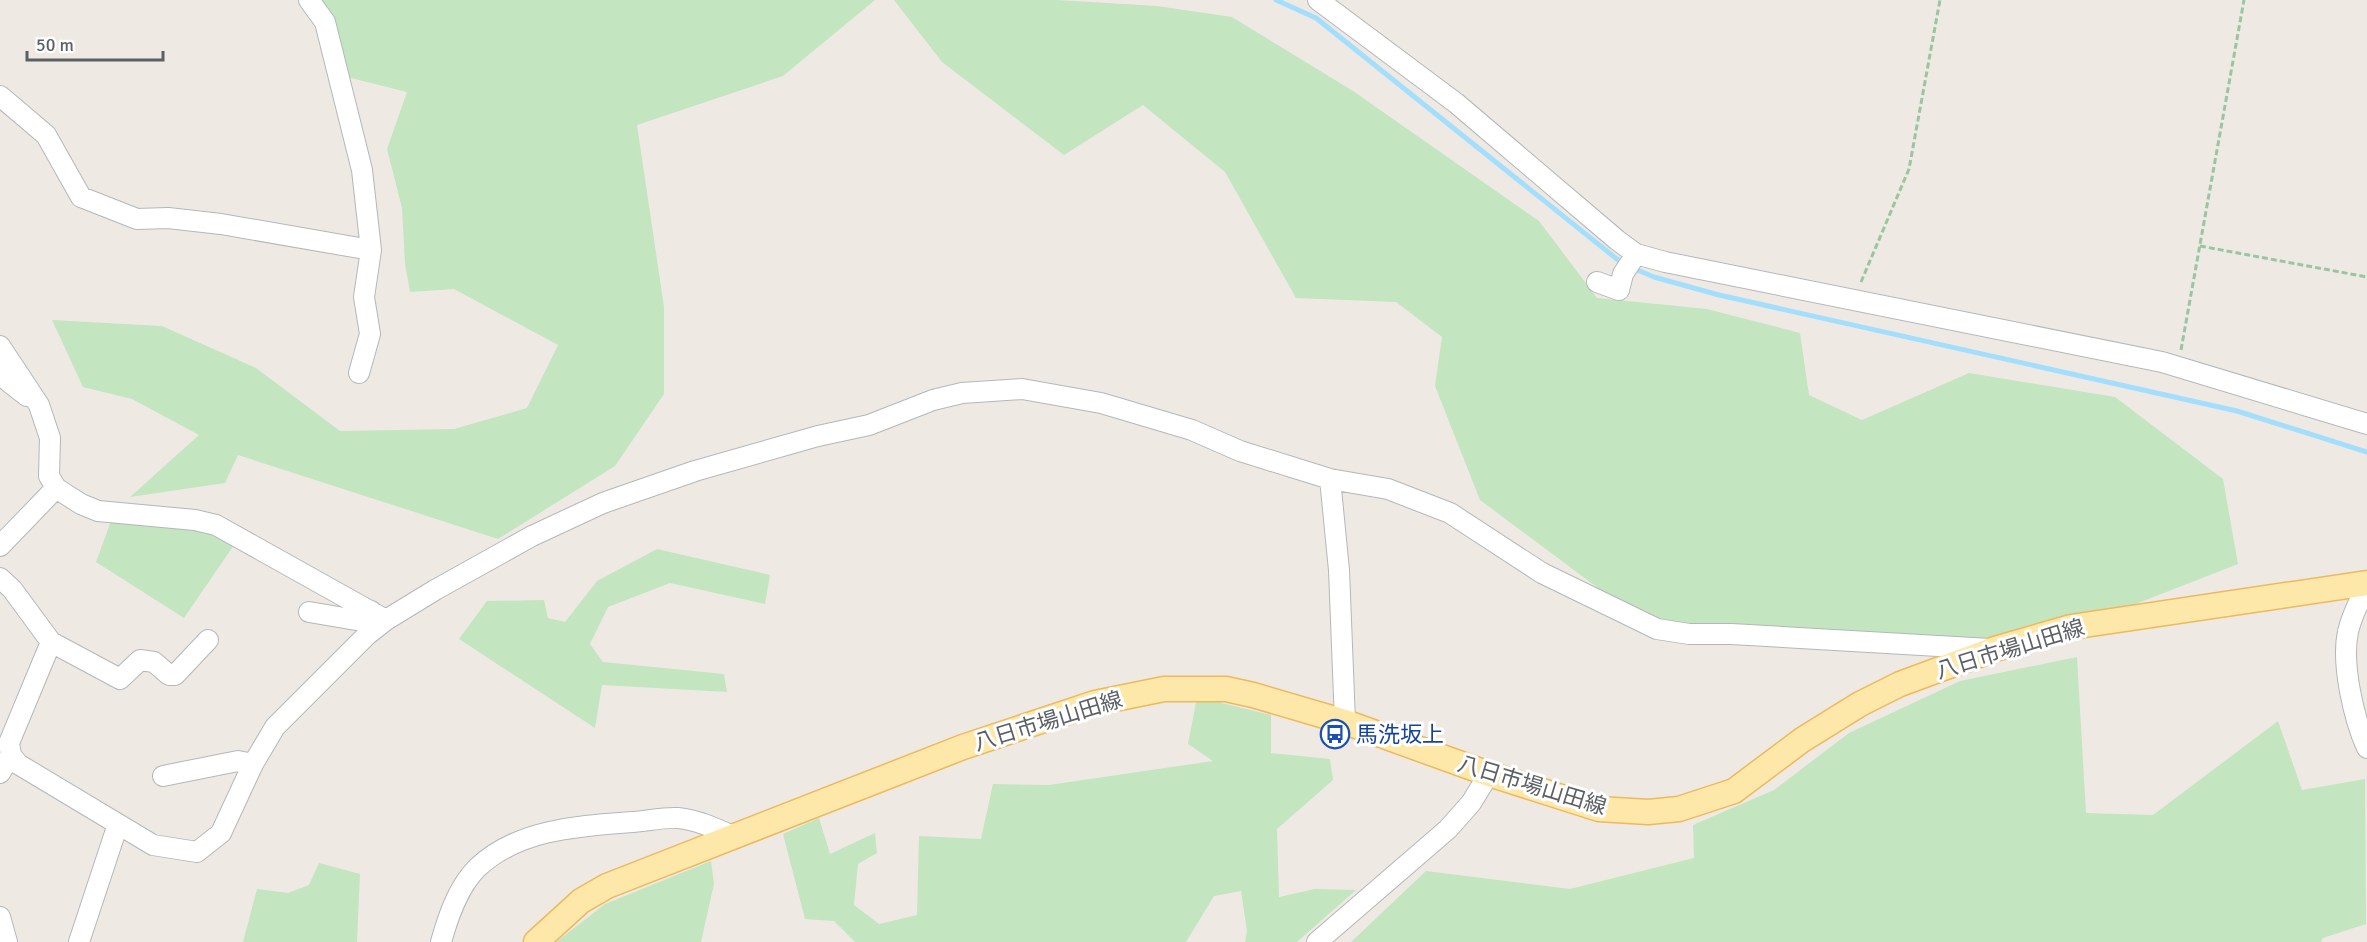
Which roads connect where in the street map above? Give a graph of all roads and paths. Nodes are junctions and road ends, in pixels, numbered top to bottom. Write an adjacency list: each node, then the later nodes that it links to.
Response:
1 (309, 0): 7 (street)
2 (1318, 0): 8 (street)
3 (1940, 0): 11 (path)
4 (2244, 0): 6 (path)
5 (0, 96): 7 (street)
6 (2200, 246): 9 (path); 13 (path)
7 (371, 250): 15 (street)
8 (1636, 254): 10 (street); 11 (street)
9 (2367, 277)
10 (1597, 282)
11 (1853, 299): 13 (street)
12 (0, 346): 16 (street)
13 (2178, 367): 17 (street)
14 (0, 373): 16 (street)
15 (359, 373)
16 (39, 405): 19 (street)
17 (2367, 424)
18 (1330, 479): 24 (street); 27 (street); 28 (street)
19 (56, 488): 20 (street); 24 (street)
20 (0, 546)
21 (0, 578): 26 (street)
22 (2367, 584): 27 (main road, 八日市場山田線); 29 (street)
23 (309, 612): 24 (street)
24 (379, 616): 31 (street)
25 (208, 640): 26 (street)
26 (51, 642): 30 (street)
27 (1995, 649): 33 (main road, 八日市場山田線)
28 (1345, 722): 33 (main road, 八日市場山田線); 36 (main road, 八日市場山田線)
29 (2367, 748)
30 (11, 755): 32 (street); 35 (street)
31 (253, 764): 34 (street); 35 (street)
32 (0, 773)
33 (1489, 774): 42 (street)
34 (163, 776)
35 (118, 824): 39 (street)
36 (735, 837): 40 (street); 41 (main road, 八日市場山田線)
37 (0, 917): 38 (street)
38 (7, 942)
39 (79, 942)
40 (441, 942)
41 (536, 942)
42 (1317, 942)

